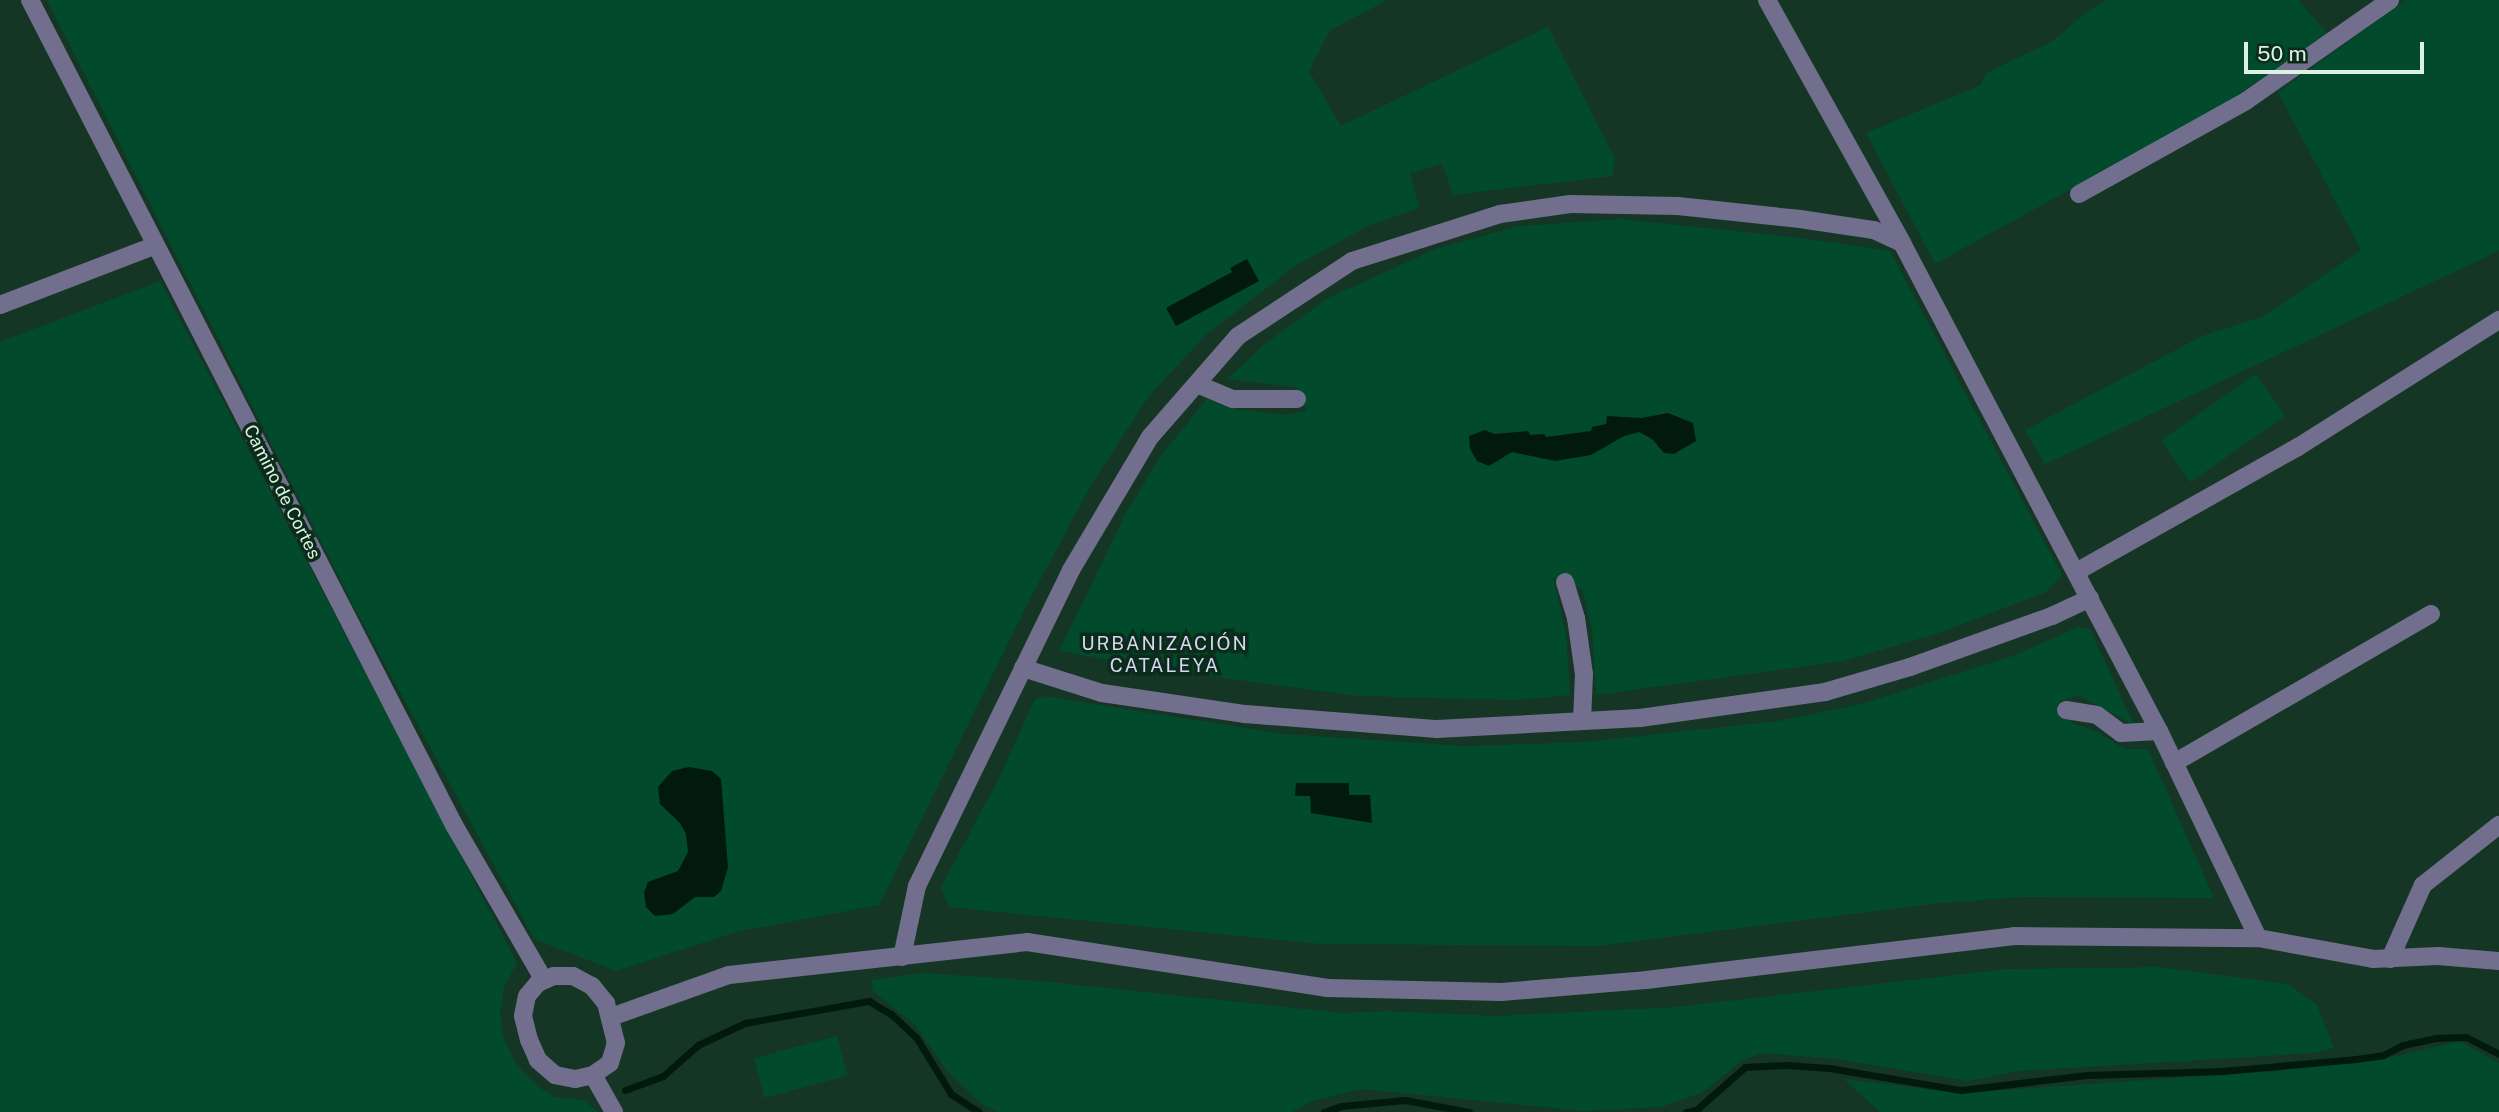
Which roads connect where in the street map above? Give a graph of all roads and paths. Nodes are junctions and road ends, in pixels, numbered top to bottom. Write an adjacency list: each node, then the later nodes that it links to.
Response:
1 (30, 0): 6 (street, Camino de Cortes)
2 (1767, 0): 5 (street)
3 (2390, 0): 4 (street)
4 (2079, 194)
5 (1902, 243): 9 (street); 11 (street)
6 (154, 246): 7 (street); 25 (street, Camino de Cortes)
7 (0, 305)
8 (2499, 320): 11 (street)
9 (1197, 384): 10 (street); 15 (street)
10 (1297, 399)
11 (2077, 572): 13 (street)
12 (1565, 582): 17 (street)
13 (2090, 598): 17 (street); 18 (street)
14 (2431, 614): 19 (street)
15 (1023, 668): 17 (street); 22 (street)
16 (2066, 710): 18 (street)
17 (1582, 721)
18 (2159, 731): 19 (street)
19 (2174, 763): 21 (street)
20 (2499, 825): 23 (street)
21 (2258, 938): 22 (street); 23 (street)
22 (902, 957): 26 (street)
23 (2390, 959): 24 (street)
24 (2499, 961)
25 (544, 980): 26 (street); 27 (street)
26 (611, 1017): 27 (street)
27 (593, 1075): 28 (street)
28 (614, 1112)

